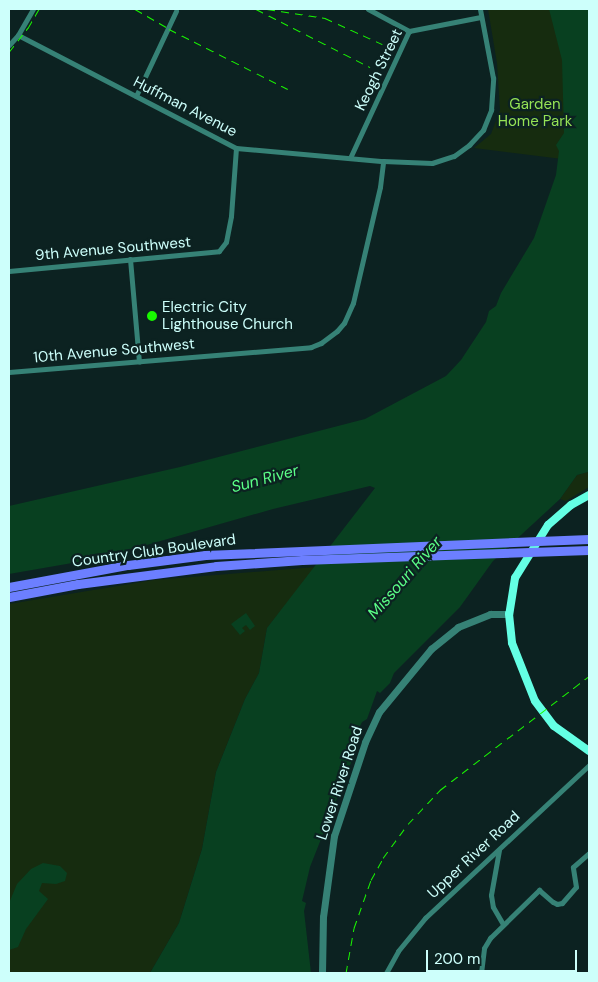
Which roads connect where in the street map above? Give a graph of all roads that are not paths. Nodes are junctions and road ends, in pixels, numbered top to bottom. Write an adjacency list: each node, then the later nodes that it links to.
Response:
1 (33, 9): 7 (street)
2 (368, 9): 6 (street)
3 (480, 9): 5 (street, Huffman Avenue)
4 (176, 11): 9 (street)
5 (481, 17): 6 (street, Keogh Street); 12 (street, Huffman Avenue)
6 (409, 31): 11 (street, Keogh Street)
7 (18, 35): 8 (street); 9 (street, Huffman Avenue)
8 (9, 45)
9 (136, 96): 10 (street, Huffman Avenue)
10 (236, 148): 11 (street, Huffman Avenue); 13 (street, 9th Avenue Southwest)
11 (350, 158): 12 (street, Huffman Avenue)
12 (383, 162): 15 (street, 10th Avenue Southwest)
13 (130, 259): 14 (street, 9th Avenue Southwest); 15 (street)
14 (9, 271)
15 (139, 362): 16 (street, 10th Avenue Southwest)
16 (9, 372)
17 (589, 495): 22 (main road)
18 (589, 539): 20 (highway, Country Club Boulevard)
19 (589, 550): 21 (highway, Country Club Boulevard)
20 (9, 586)
21 (9, 597)
22 (509, 614): 23 (main road); 28 (street, Lower River Road)
23 (589, 752)
24 (589, 764): 25 (street, Upper River Road)
25 (500, 849): 27 (street); 29 (street, Upper River Road)
26 (589, 853): 27 (street)
27 (503, 924): 30 (street)
28 (322, 973)
29 (386, 973)
30 (481, 973)

